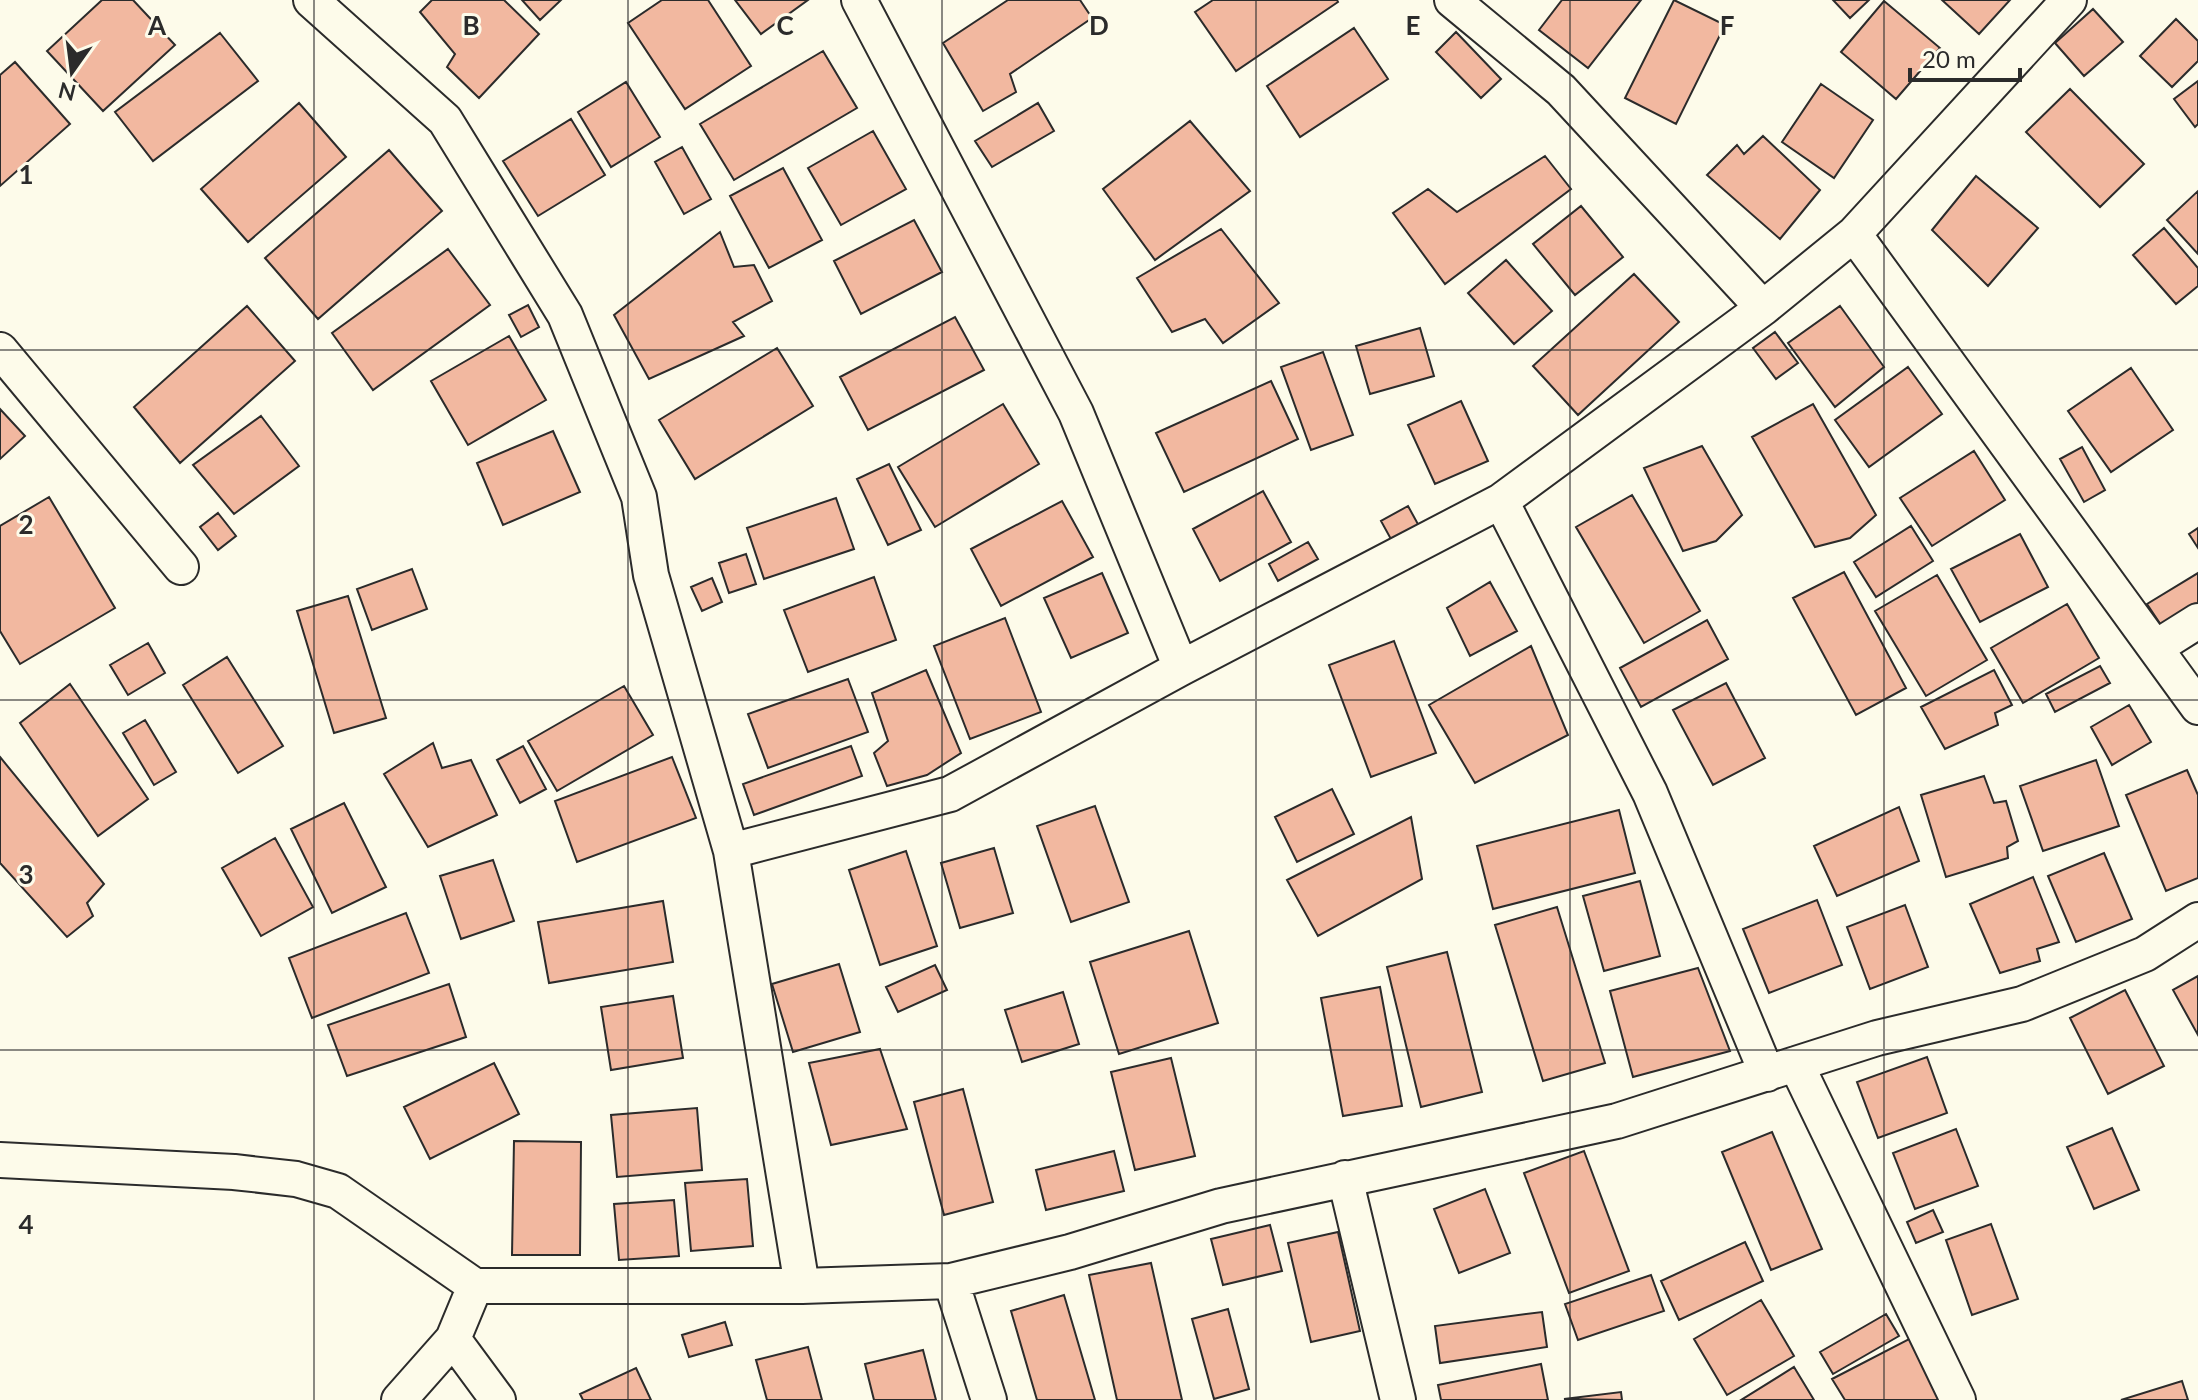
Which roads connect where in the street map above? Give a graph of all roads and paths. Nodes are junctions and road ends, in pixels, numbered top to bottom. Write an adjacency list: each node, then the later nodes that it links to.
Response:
1 (311, 0): 14 (street)
2 (859, 0): 12 (street)
3 (1452, 0): 6 (street)
4 (2069, 0): 5 (street)
5 (1854, 234): 6 (street); 11 (street)
6 (1763, 308): 8 (street)
7 (0, 350): 9 (street)
8 (1501, 501): 12 (street); 16 (street)
9 (181, 567)
10 (2198, 621): 11 (street)
11 (2155, 648): 13 (street)
12 (1181, 668): 14 (street)
13 (2198, 707)
14 (731, 851): 21 (street)
15 (2198, 920): 16 (street)
16 (1781, 1069): 18 (street); 27 (street)
17 (0, 1160): 20 (street)
18 (1345, 1178): 19 (street); 26 (street)
19 (951, 1281): 21 (street); 25 (street)
20 (475, 1286): 21 (street); 22 (street)
21 (802, 1286)
22 (453, 1339): 23 (street); 24 (street)
23 (399, 1400)
24 (498, 1400)
25 (989, 1400)
26 (1398, 1400)
27 (1958, 1400)

